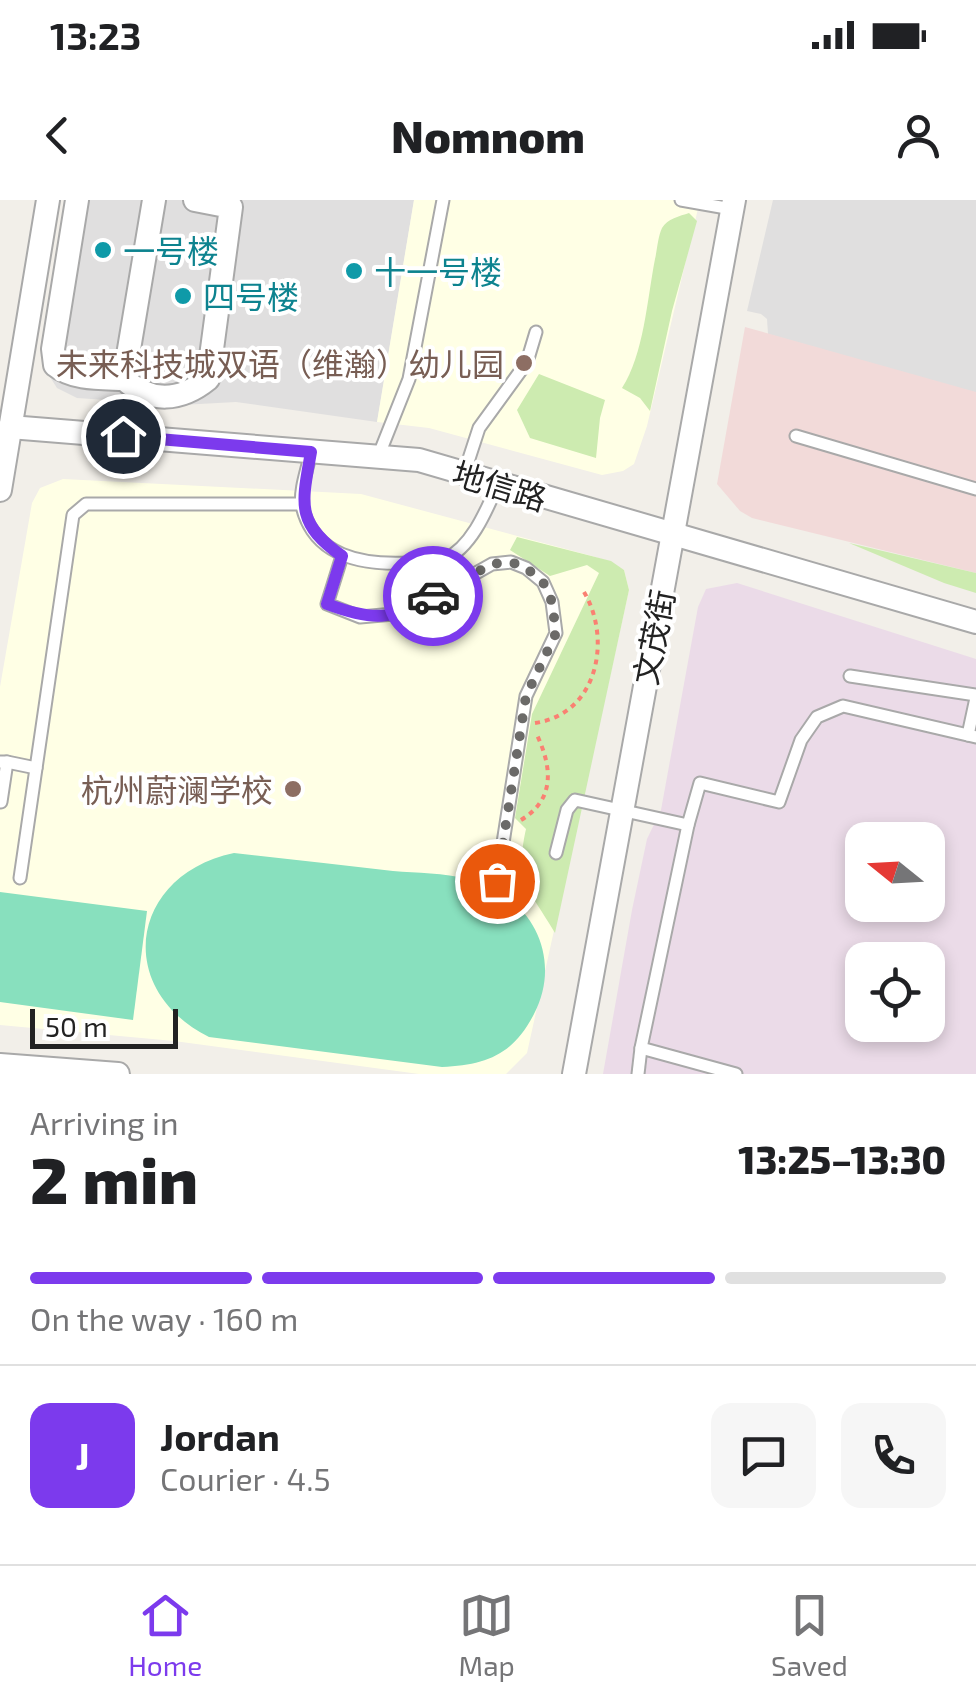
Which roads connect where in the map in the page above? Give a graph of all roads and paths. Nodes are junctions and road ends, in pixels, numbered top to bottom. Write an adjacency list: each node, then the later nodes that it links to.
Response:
1 (48, 200): 11 (street)
2 (77, 200): 10 (street)
3 (154, 200): 10 (street)
4 (195, 200): 7 (street)
5 (443, 200): 14 (lane)
6 (681, 200): 8 (lane)
7 (232, 203): 10 (street)
8 (733, 205): 20 (street, 文茂街)
9 (536, 332): 15 (lane)
10 (124, 379)
11 (10, 427): 13 (street, 地信路); 17 (street)
12 (796, 436): 18 (lane)
13 (311, 452): 14 (street, 地信路); 19 (lane)
14 (378, 457): 15 (street, 地信路)
15 (464, 474): 16 (street, 地信路)
16 (498, 484): 20 (street, 地信路); 21 (lane)
17 (0, 490)
18 (976, 490)
19 (301, 504): 21 (lane); 28 (lane)
20 (672, 536): 23 (street, 地信路); 30 (street, 文茂街)
21 (342, 556): 31 (lane)
22 (584, 592): 31 (path)
23 (976, 622)
24 (850, 676): 25 (lane)
25 (976, 696): 26 (lane)
26 (972, 736): 32 (lane)
27 (3, 762): 28 (lane); 29 (lane)
28 (36, 768): 34 (lane)
29 (1, 802)
30 (621, 809): 32 (lane); 33 (lane); 39 (street, 文茂街)
31 (506, 822): 35 (lane)
32 (688, 825): 36 (lane)
33 (556, 853)
34 (20, 878)
35 (497, 881)
36 (641, 1048): 40 (lane); 41 (lane)
37 (0, 1066): 38 (street)
38 (118, 1074)
39 (574, 1074)
40 (638, 1074)
41 (736, 1074)

